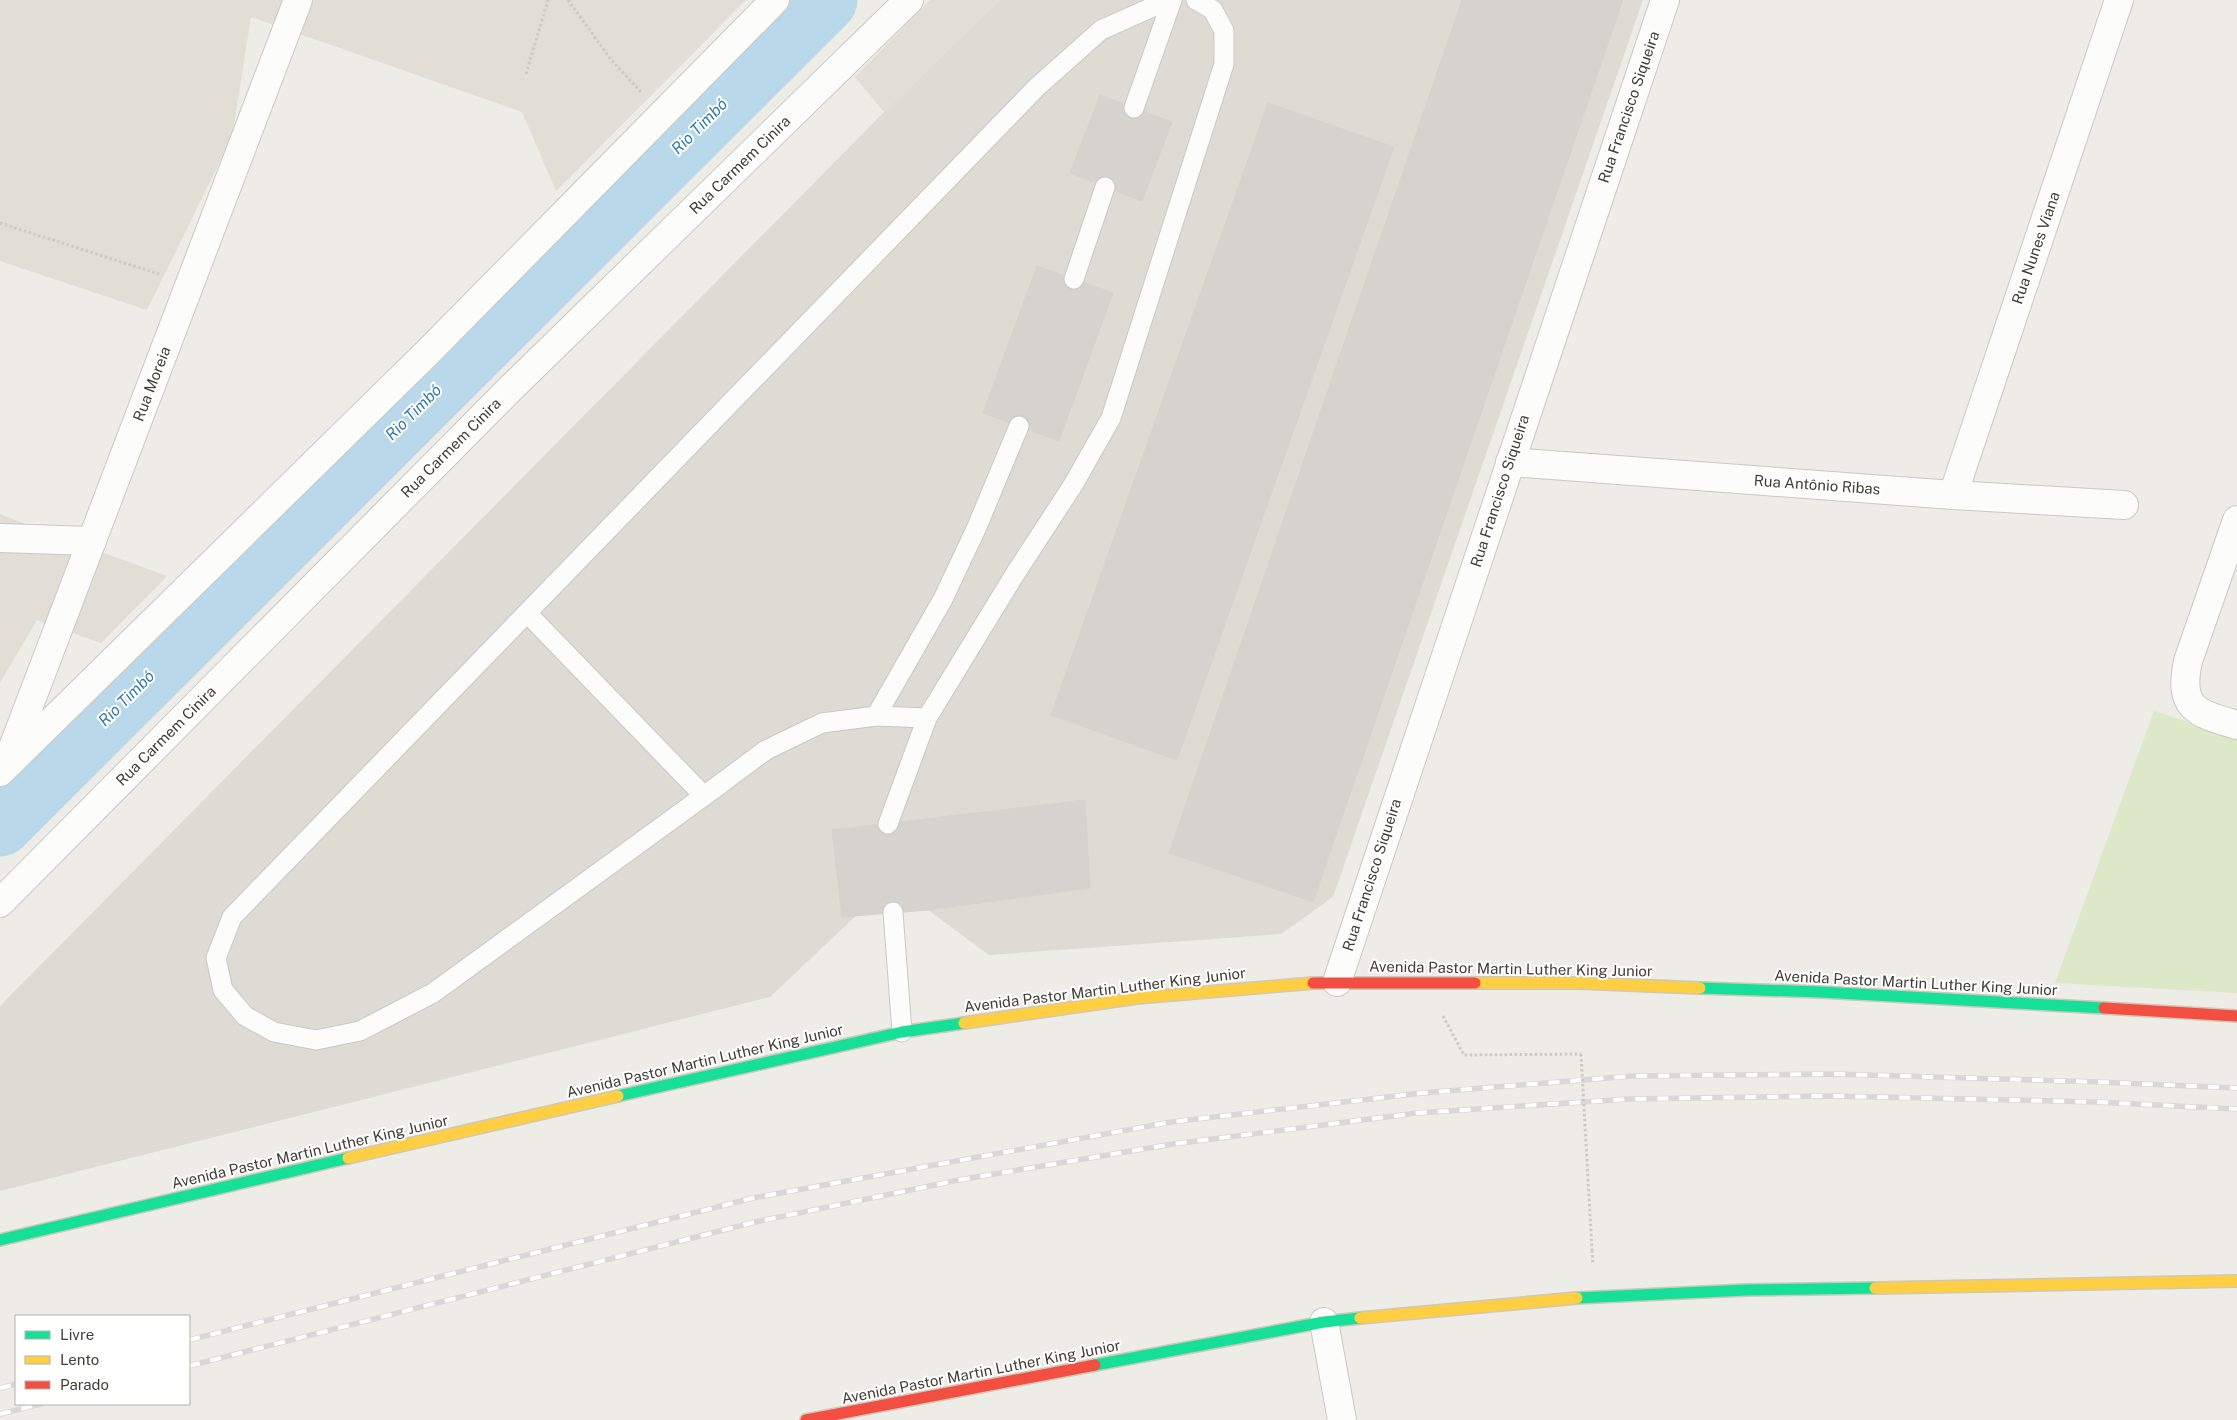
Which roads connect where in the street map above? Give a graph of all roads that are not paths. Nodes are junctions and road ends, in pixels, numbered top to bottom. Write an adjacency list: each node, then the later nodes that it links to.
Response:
1 (298, 0): 18 (street, Rua Moreia)
2 (775, 0): 23 (street)
3 (909, 0): 26 (street, Rua Carmem Cinira)
4 (1168, 0): 19 (lane)
5 (1172, 0): 9 (lane)
6 (1196, 0): 21 (lane)
7 (1665, 0): 13 (street, Rua Francisco Siqueira)
8 (2119, 0): 14 (street, Rua Nunes Viana)
9 (1134, 108)
10 (1105, 187): 11 (lane)
11 (1074, 279)
12 (1019, 426): 20 (lane)
13 (1510, 462): 14 (street, Rua Antônio Ribas); 28 (street, Rua Francisco Siqueira)
14 (1953, 495): 15 (street, Rua Antônio Ribas)
15 (2124, 505)
16 (2237, 520): 22 (street)
17 (0, 538): 18 (street)
18 (92, 541): 23 (street, Rua Moreia)
19 (527, 613): 24 (lane); 24 (lane)
20 (876, 716): 21 (lane); 24 (lane)
21 (927, 718): 25 (lane)
22 (2237, 725)
23 (3, 770)
24 (704, 796)
25 (888, 824)
26 (0, 903)
27 (893, 912): 30 (lane)
28 (1337, 982): 29 (main road, Avenida Pastor Martin Luther King Junior); 30 (main road, Avenida Pastor Martin Luther King Junior)
29 (2237, 1016)
30 (902, 1032): 31 (main road, Avenida Pastor Martin Luther King Junior)
31 (0, 1240)
32 (2237, 1281): 33 (main road, Avenida Pastor Martin Luther King Junior)
33 (1324, 1322): 34 (main road, Avenida Pastor Martin Luther King Junior); 35 (street)
34 (806, 1420)
35 (1342, 1420)

